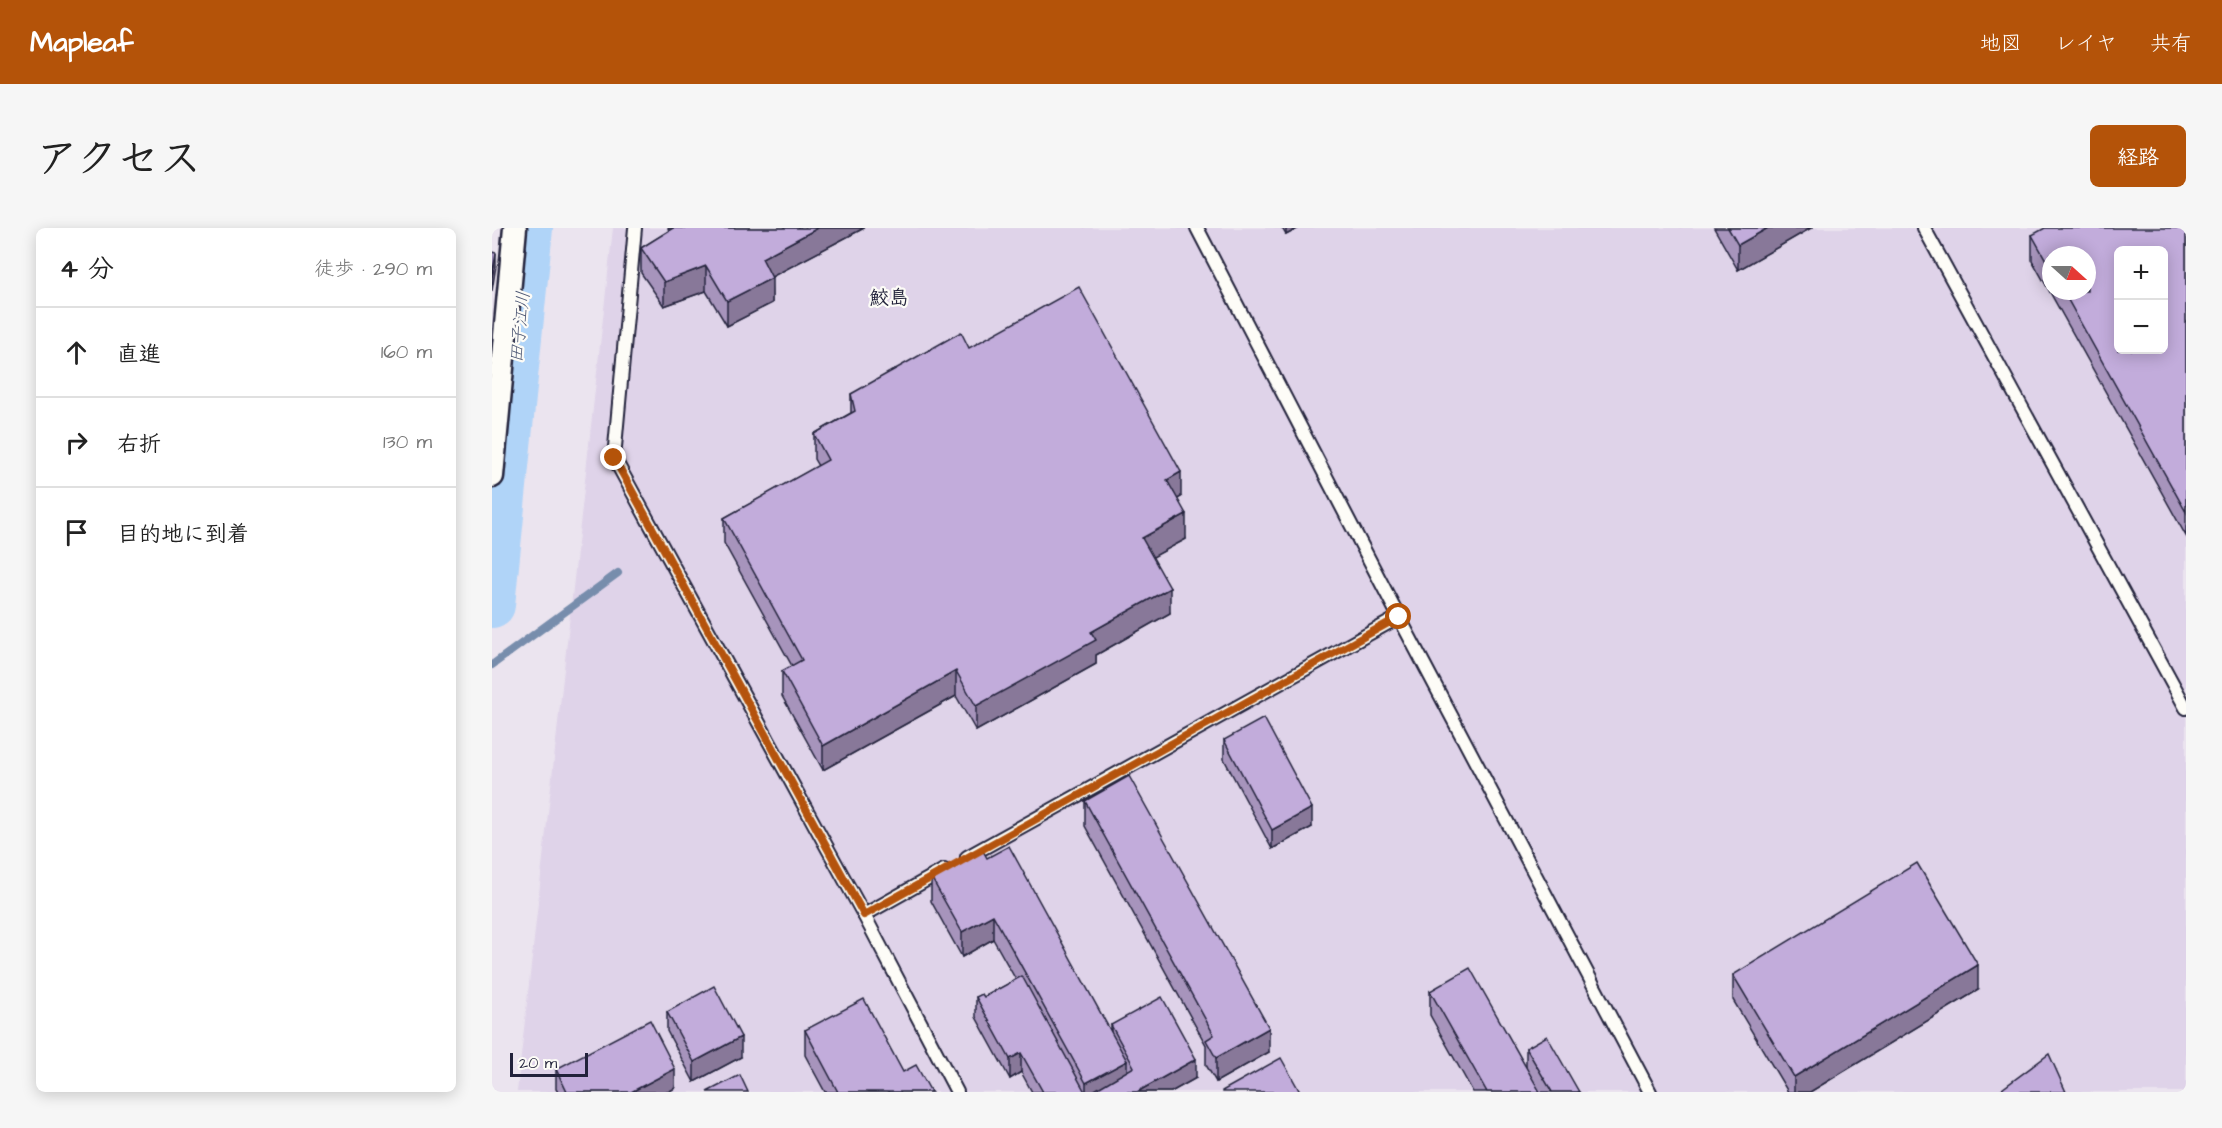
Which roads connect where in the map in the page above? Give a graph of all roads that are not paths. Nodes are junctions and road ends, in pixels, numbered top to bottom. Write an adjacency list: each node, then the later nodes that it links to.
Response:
1 (515, 228): 5 (street)
2 (635, 228): 9 (lane)
3 (1197, 228): 7 (lane)
4 (1924, 228): 8 (lane)
5 (498, 342): 6 (street)
6 (493, 465)
7 (1399, 617): 9 (lane); 11 (lane)
8 (2186, 708)
9 (864, 915): 10 (lane)
10 (957, 1092)
11 (1650, 1092)

